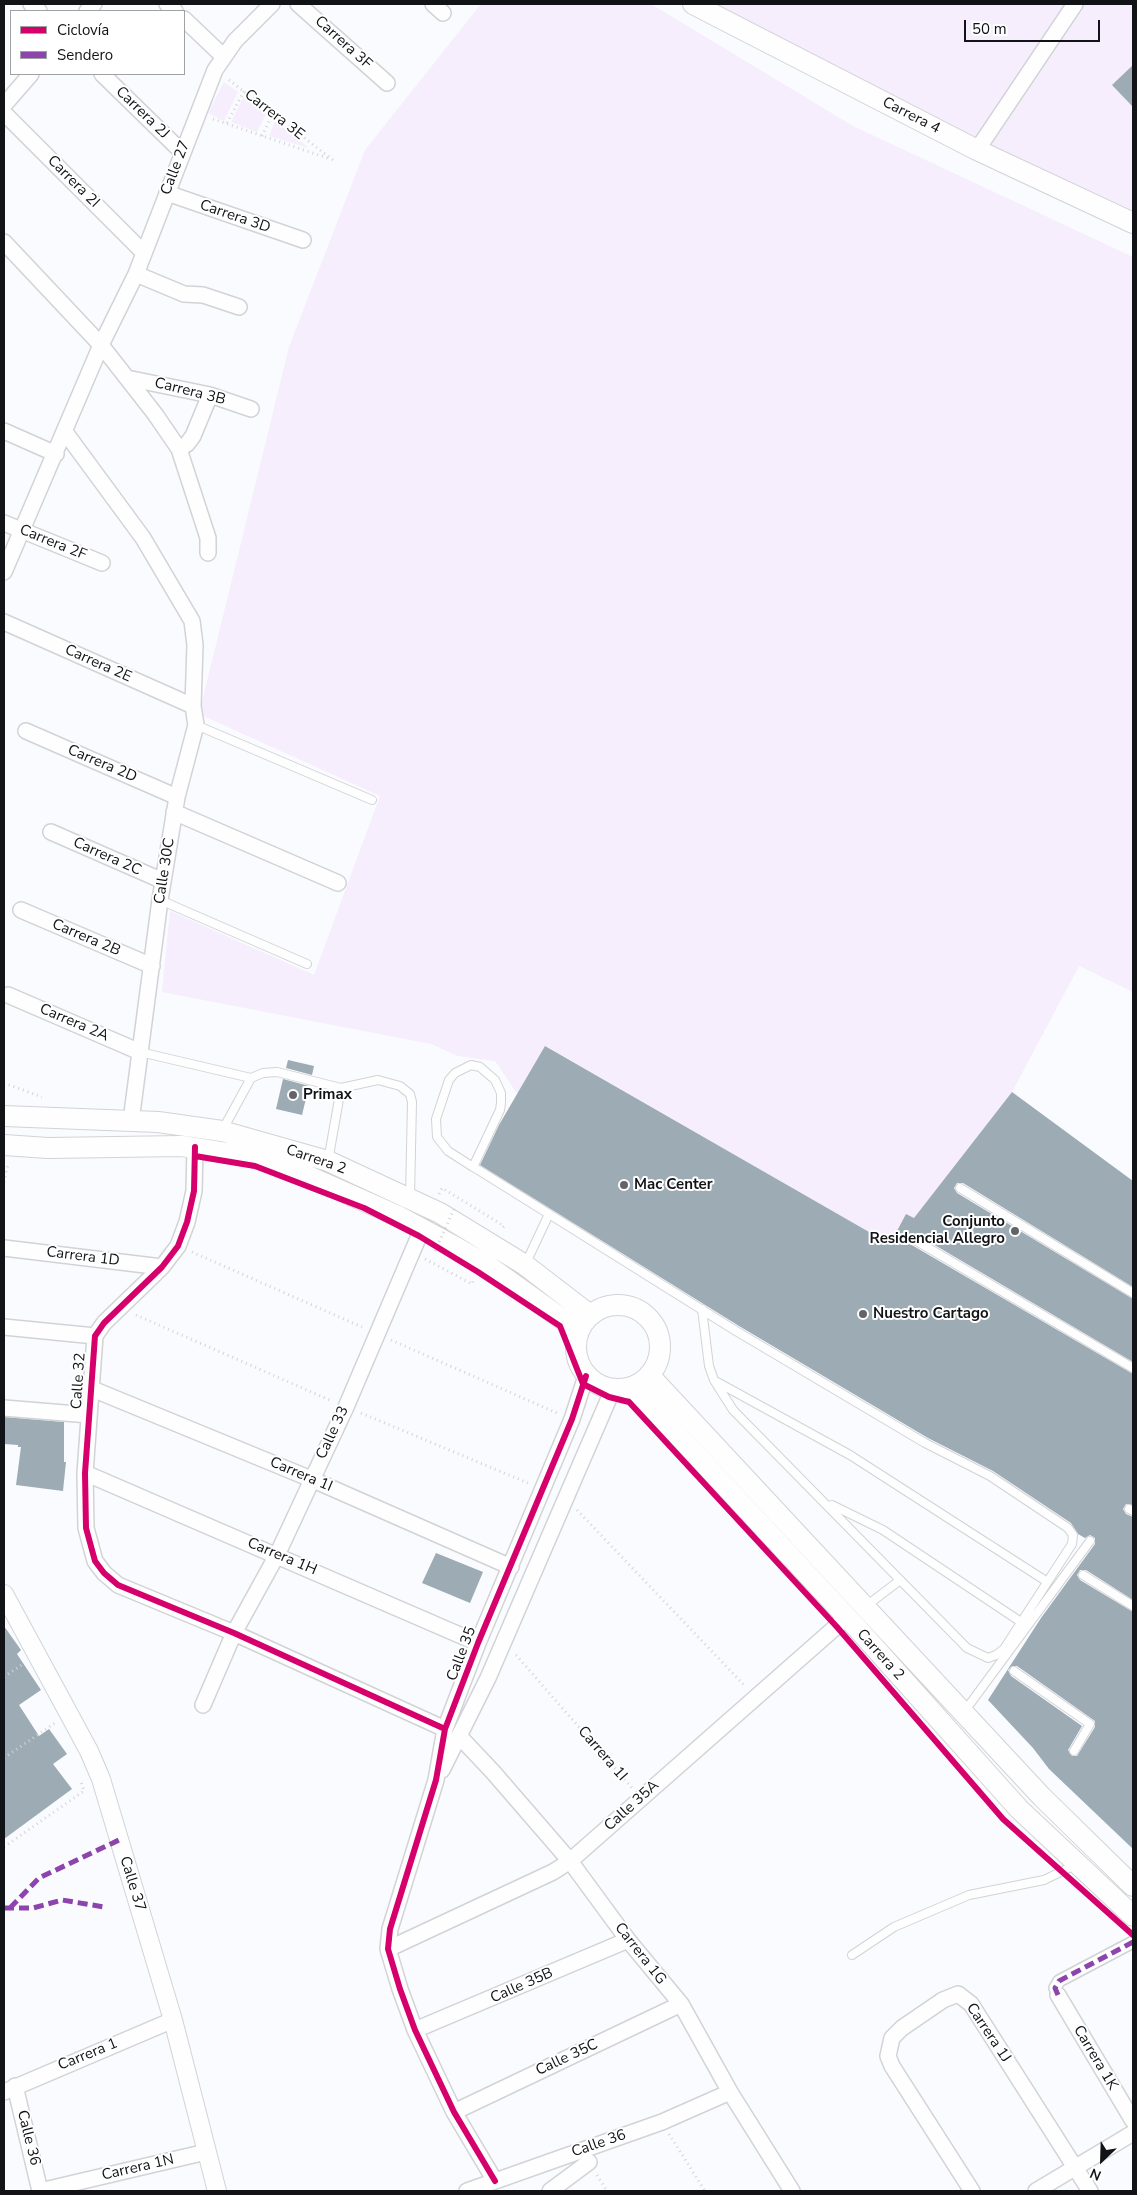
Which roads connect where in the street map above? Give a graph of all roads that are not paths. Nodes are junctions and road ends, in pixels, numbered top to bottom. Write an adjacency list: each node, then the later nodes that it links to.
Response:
1 (272, 4): 6 (street, Calle 27)
2 (298, 4): 9 (street, Carrera 3F)
3 (692, 4): 11 (main road, Carrera 4)
4 (1075, 4): 11 (street)
5 (185, 20): 6 (street)
6 (224, 57): 12 (street, Calle 27)
7 (30, 75): 10 (street)
8 (103, 75): 12 (street, Carrera 2J)
9 (387, 83)
10 (4, 106): 17 (street, Carrera 2I)
11 (977, 150): 14 (main road, Carrera 4)
12 (182, 152): 13 (street, Calle 27)
13 (167, 194): 15 (street, Carrera 3D); 17 (street, Calle 27)
14 (1133, 224)
15 (303, 240)
16 (4, 242): 20 (street)
17 (143, 252): 18 (street, Calle 27)
18 (136, 274): 19 (street); 20 (street, Calle 27)
19 (239, 306)
20 (101, 346): 21 (street); 25 (street, Calle 27)
21 (127, 378): 22 (street, Carrera 3B); 26 (street)
22 (210, 395): 23 (street, Carrera 3B); 26 (street)
23 (251, 409)
24 (4, 431): 27 (street)
25 (65, 432): 27 (street, Calle 27); 34 (street, Calle 30C)
26 (179, 449): 30 (street)
27 (56, 454): 29 (street, Calle 27)
28 (4, 523): 29 (street, Carrera 2F)
29 (22, 531): 31 (street, Carrera 2F); 32 (street, Calle 27)
30 (208, 553)
31 (102, 563)
32 (4, 572)
33 (4, 622): 34 (street, Carrera 2E)
34 (193, 706): 35 (street, Calle 30C)
35 (196, 725): 37 (lane); 38 (street, Calle 30C)
36 (26, 731): 38 (street, Carrera 2D)
37 (372, 800)
38 (176, 805): 40 (street, Calle 30C); 41 (street, Carrera 2D)
39 (51, 832): 40 (street, Carrera 2C)
40 (163, 881): 42 (street, Calle 30C)
41 (338, 883)
42 (160, 900): 44 (lane); 45 (street, Calle 30C)
43 (21, 910): 45 (street, Carrera 2B)
44 (307, 964)
45 (152, 966): 47 (street, Calle 30C)
46 (8, 995): 47 (street, Carrera 2A)
47 (140, 1052): 48 (lane); 51 (street, Calle 30C)
48 (251, 1078): 49 (lane); 52 (lane)
49 (341, 1088): 55 (lane); 58 (lane)
50 (4, 1116): 51 (main road, Carrera 2)
51 (131, 1122): 52 (main road, Carrera 2)
52 (222, 1131): 55 (main road, Carrera 2)
53 (4, 1145): 54 (main road, Carrera 2)
54 (195, 1147): 60 (main road, Carrera 2); 64 (street, Calle 32)
55 (328, 1161): 58 (main road, Carrera 2)
56 (473, 1167): 56 (lane); 59 (lane)
57 (960, 1188): 65 (lane)
58 (410, 1198): 63 (main road, Carrera 2)
59 (549, 1214): 63 (lane); 66 (lane)
60 (420, 1232): 67 (main road, Carrera 2); 80 (street, Calle 33)
61 (913, 1239): 70 (lane)
62 (4, 1248): 64 (street, Carrera 1D)
63 (525, 1265): 67 (main road, Carrera 2)
64 (162, 1266): 69 (street, Calle 32)
65 (1133, 1293)
66 (702, 1310): 73 (lane); 87 (lane)
67 (584, 1323): 71 (main road); 72 (main road)
68 (4, 1327): 69 (street)
69 (95, 1336): 75 (street, Calle 32)
70 (1133, 1368)
71 (586, 1376): 76 (main road); 84 (street, Calle 35)
72 (650, 1376): 74 (main road); 89 (main road, Carrera 2)
73 (714, 1380): 81 (lane); 87 (lane)
74 (633, 1387): 76 (main road); 91 (main road, Carrera 2)
75 (90, 1388): 78 (street, Calle 32); 80 (street, Carrera 1I)
76 (612, 1389): 99 (street, Calle 35)
77 (4, 1408): 78 (street)
78 (89, 1415): 79 (street, Calle 32)
79 (85, 1473): 83 (street, Carrera 1H); 93 (street, Calle 32)
80 (312, 1479): 83 (street, Calle 33); 84 (street, Carrera 1I)
81 (826, 1503): 86 (lane); 92 (lane)
82 (1090, 1541): 97 (lane)
83 (277, 1555): 93 (street, Calle 33); 94 (street, Carrera 1H)
84 (511, 1568): 94 (street, Calle 35)
85 (1083, 1575): 90 (lane)
86 (899, 1580): 89 (lane); 92 (lane)
87 (1046, 1581): 92 (lane)
88 (4, 1594): 112 (street, Calle 37)
89 (866, 1606): 97 (main road, Carrera 2)
90 (1133, 1606)
91 (846, 1618): 102 (street, Calle 35A); 103 (main road, Carrera 2)
92 (1021, 1622)
93 (234, 1632): 96 (street, Calle 33); 98 (street)
94 (478, 1643): 98 (street, Calle 35)
95 (1014, 1671): 100 (lane)
96 (203, 1705)
97 (964, 1712): 104 (main road, Carrera 2)
98 (445, 1729): 101 (street, Calle 35)
99 (460, 1737): 101 (street, Calle 35); 102 (street, Carrera 1G)
100 (1074, 1752)
101 (436, 1780): 108 (street, Calle 35)
102 (570, 1861): 106 (street, Carrera 1G); 108 (street, Calle 35A)
103 (1077, 1864): 105 (main road, Carrera 2); 109 (lane)
104 (1133, 1886)
105 (1133, 1916)
106 (628, 1940): 111 (street, Carrera 1G); 113 (street, Calle 35B)
107 (1131, 1947): 110 (street)
108 (388, 1949): 113 (street)
109 (852, 1955)
110 (1058, 1995): 117 (street, Carrera 1K)
111 (680, 2004): 115 (street, Carrera 1G); 116 (street, Calle 35C)
112 (173, 2020): 114 (street, Carrera 1); 119 (street, Calle 37)
113 (415, 2030): 116 (street)
114 (9, 2089): 123 (street, Calle 36)
115 (730, 2092): 122 (street, Calle 36); 127 (street, Carrera 1G)
116 (454, 2112): 122 (street)
117 (1133, 2121)
118 (1133, 2133): 121 (street)
119 (206, 2152): 123 (street, Carrera 1N); 124 (street, Calle 37)
120 (588, 2162): 126 (street)
121 (1075, 2166): 128 (street, Carrera 1J); 129 (street); 130 (street, Carrera 1J)
122 (495, 2181): 125 (street, Calle 36)
123 (40, 2191)
124 (217, 2191)
125 (467, 2191)
126 (550, 2191)
127 (792, 2191)
128 (972, 2191)
129 (1036, 2191)
130 (1090, 2191)

